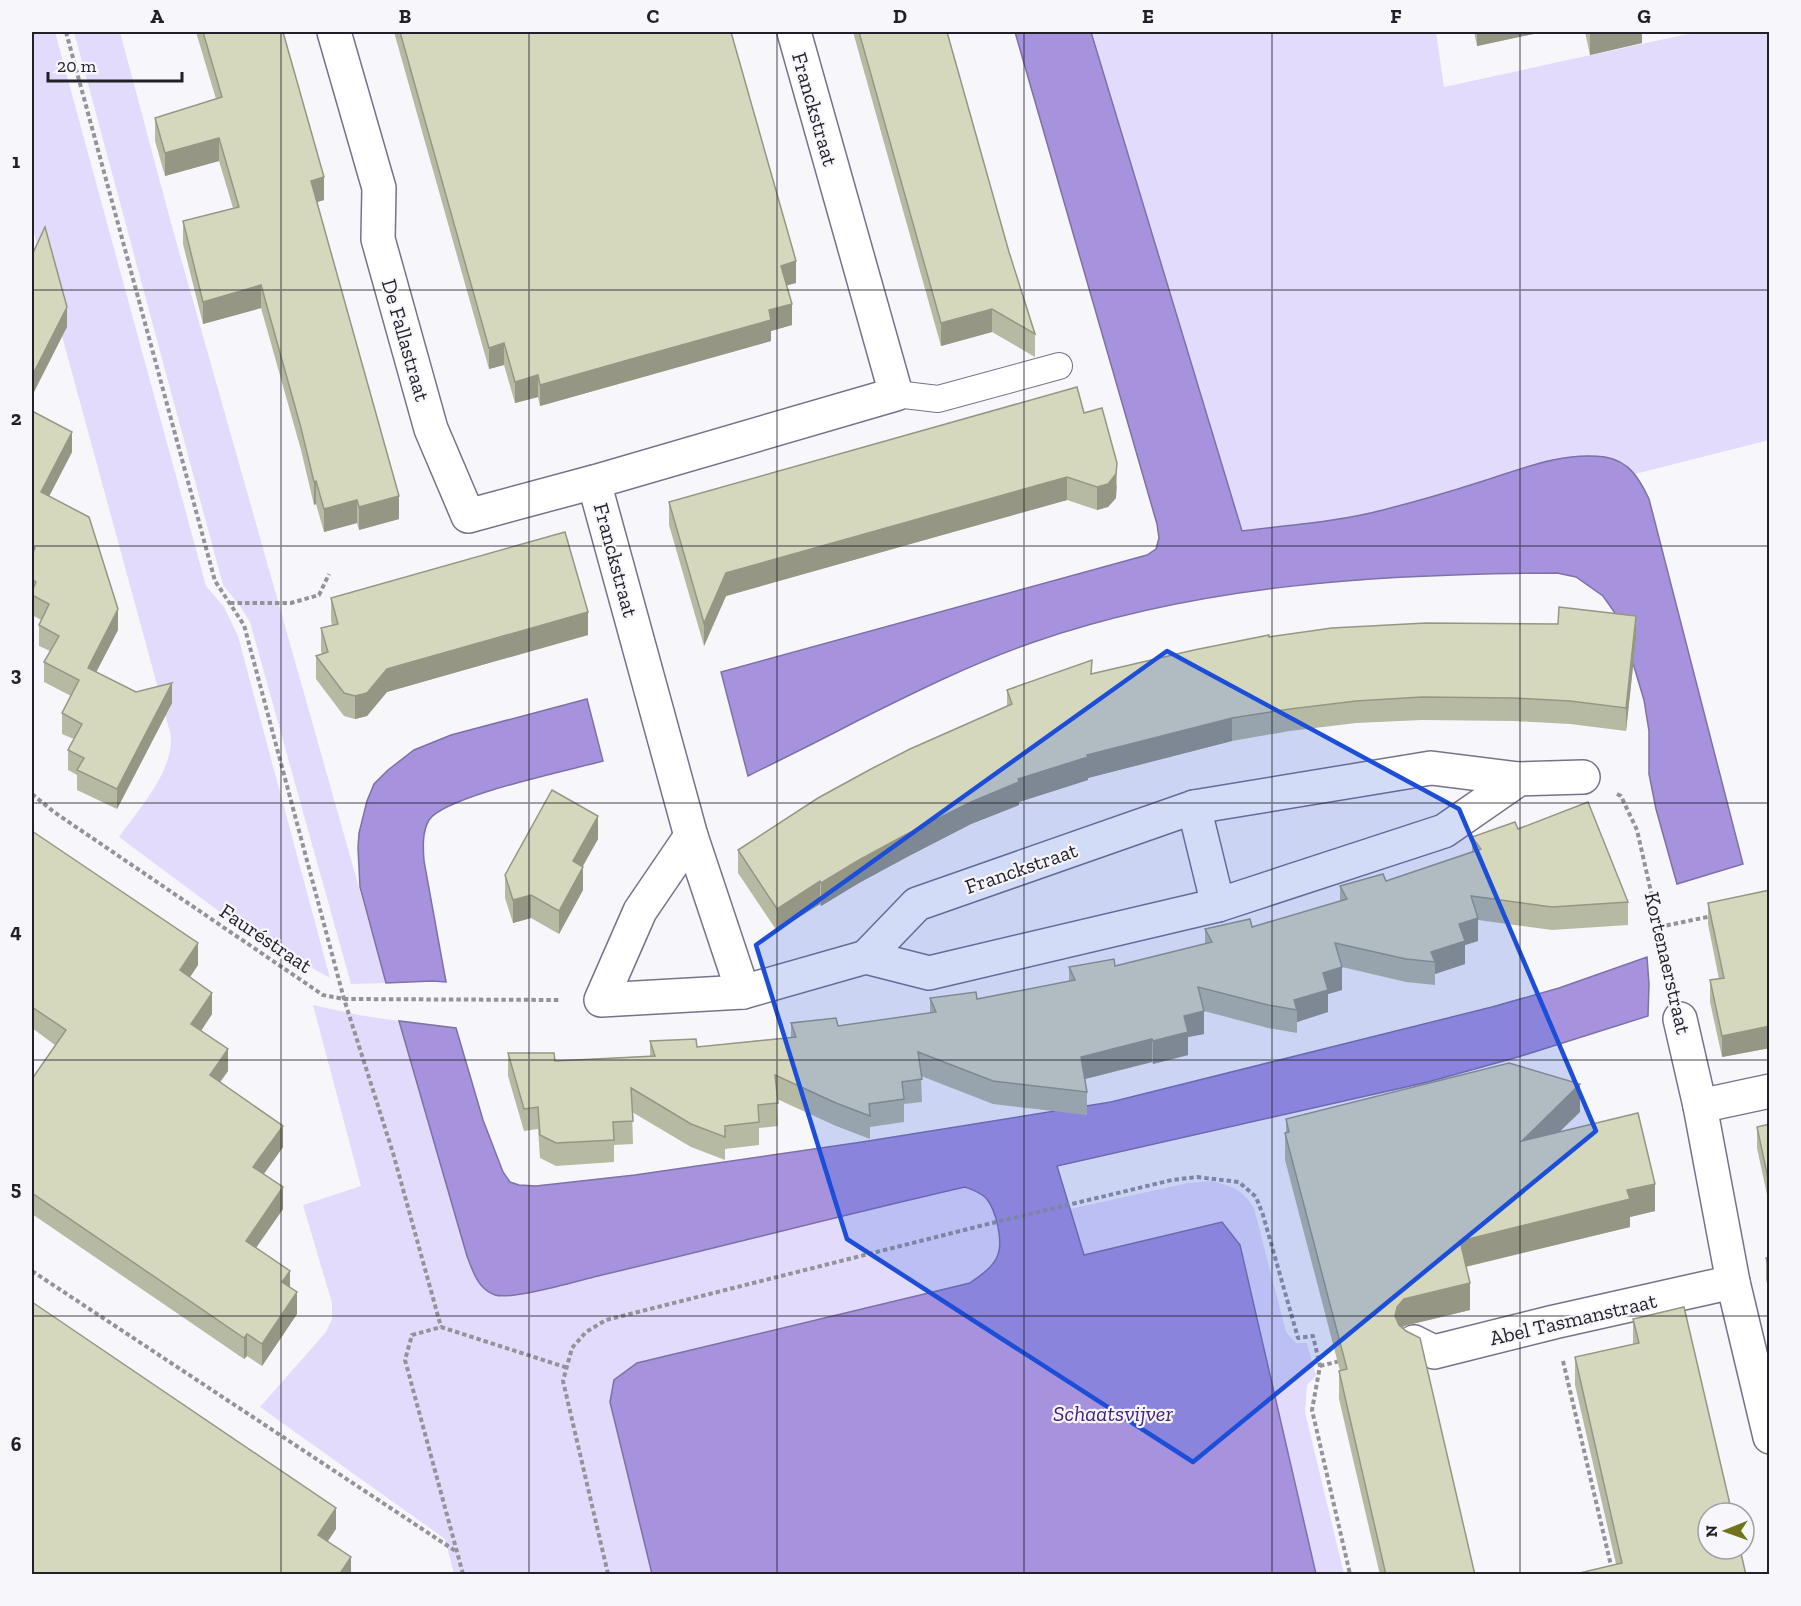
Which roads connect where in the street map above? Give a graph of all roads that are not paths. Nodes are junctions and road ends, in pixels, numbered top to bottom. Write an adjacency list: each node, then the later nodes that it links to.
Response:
1 (334, 32): 5 (street, De Fallastraat)
2 (794, 32): 4 (street, Franckstraat)
3 (1059, 366): 4 (lane, Franckstraat)
4 (896, 394): 5 (street, Franckstraat)
5 (594, 482): 9 (street, Franckstraat)
6 (1583, 777): 7 (street, Franckstraat)
7 (1519, 779): 8 (street, Franckstraat); 10 (street)
8 (1194, 807): 10 (street); 11 (street, Franckstraat)
9 (691, 836): 12 (street, Franckstraat); 12 (street)
10 (1218, 905): 11 (street)
11 (866, 957): 12 (street)
12 (743, 992)
13 (1680, 1019): 15 (street, Kortenaerstraat)
14 (1770, 1091): 15 (street)
15 (1700, 1106): 16 (street)
16 (1733, 1282): 17 (street, Abel Tasmanstraat); 18 (street)
17 (1414, 1342)
18 (1770, 1437)

